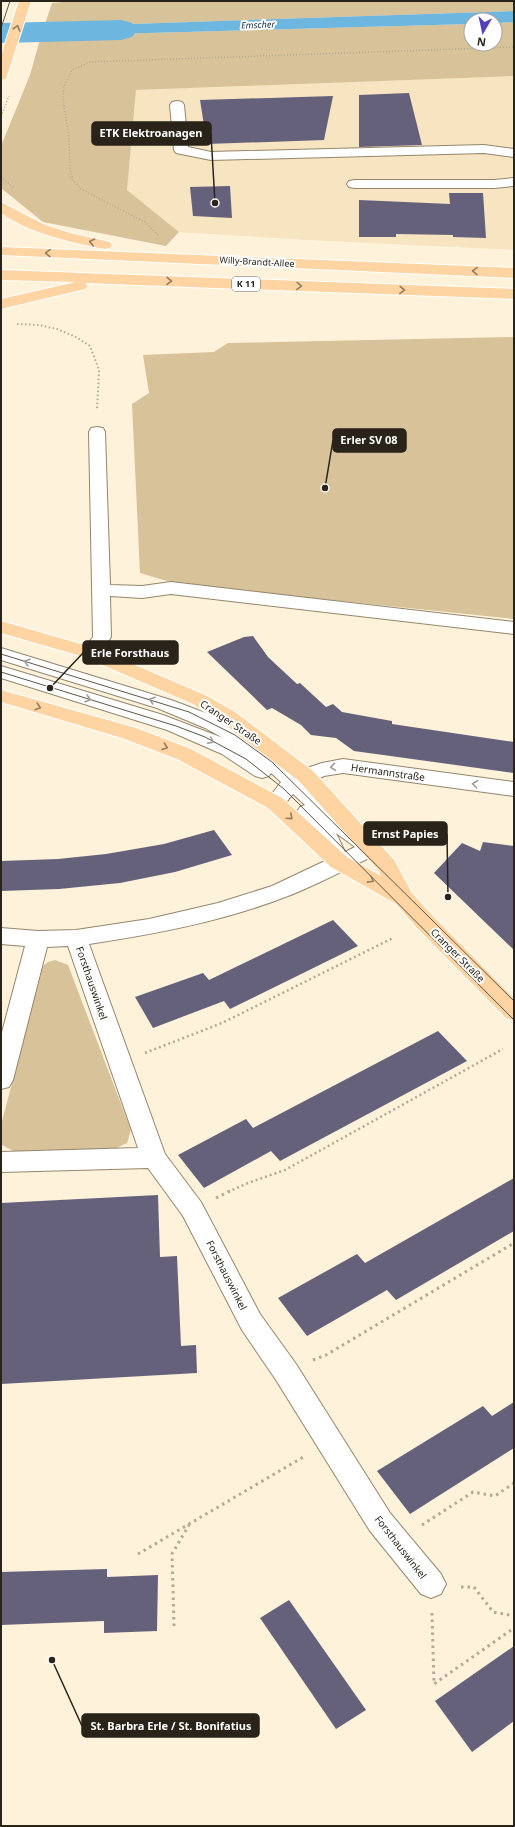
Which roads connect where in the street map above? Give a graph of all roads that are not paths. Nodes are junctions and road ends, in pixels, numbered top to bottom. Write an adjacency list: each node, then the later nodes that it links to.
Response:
1 (24, 4): 2 (main road, one-way to 1)
2 (1, 76)
3 (177, 105): 4 (street)
4 (514, 153)
5 (514, 182): 6 (street)
6 (354, 184)
7 (1, 206): 9 (main road, one-way to 7)
8 (1, 251): 9 (main road, Willy-Brandt-Allee / K 11, one-way to 8)
9 (143, 256): 10 (main road, Willy-Brandt-Allee / K 11, one-way to 9)
10 (514, 273)
11 (1, 274): 12 (main road, K 11)
12 (130, 280): 13 (main road, K 11, one-way to 13); 14 (main road)
13 (514, 294)
14 (1, 304)
15 (97, 432): 16 (street)
16 (102, 590): 18 (street); 19 (street)
17 (1, 627): 19 (main road, Cranger Straße)
18 (514, 628)
19 (91, 653): 22 (main road, Cranger Straße)
20 (1, 654): 24 (street, one-way to 20)
21 (1, 672): 24 (street, one-way to 24)
22 (168, 685): 24 (street); 26 (main road, Cranger Straße)
23 (1, 696): 25 (main road, one-way to 25)
24 (182, 719): 25 (street); 26 (street)
25 (129, 733): 26 (main road, one-way to 26)
26 (290, 788): 27 (street, Hermannstraße, one-way to 26); 28 (street); 29 (street, one-way to 29)
27 (514, 789)
28 (371, 848): 29 (street, Forsthauswinkel); 30 (main road, Cranger Straße)
29 (339, 862): 30 (main road, Cranger Straße, one-way to 30); 32 (street, Forsthauswinkel)
30 (404, 898): 34 (main road, Cranger Straße)
31 (1, 936): 33 (street, Forsthauswinkel)
32 (76, 938): 33 (street, Forsthauswinkel); 36 (street, Forsthauswinkel)
33 (38, 939): 35 (street)
34 (514, 1012)
35 (1, 1080)
36 (154, 1158): 37 (street); 38 (street, Forsthauswinkel)
37 (1, 1162)
38 (431, 1584)

